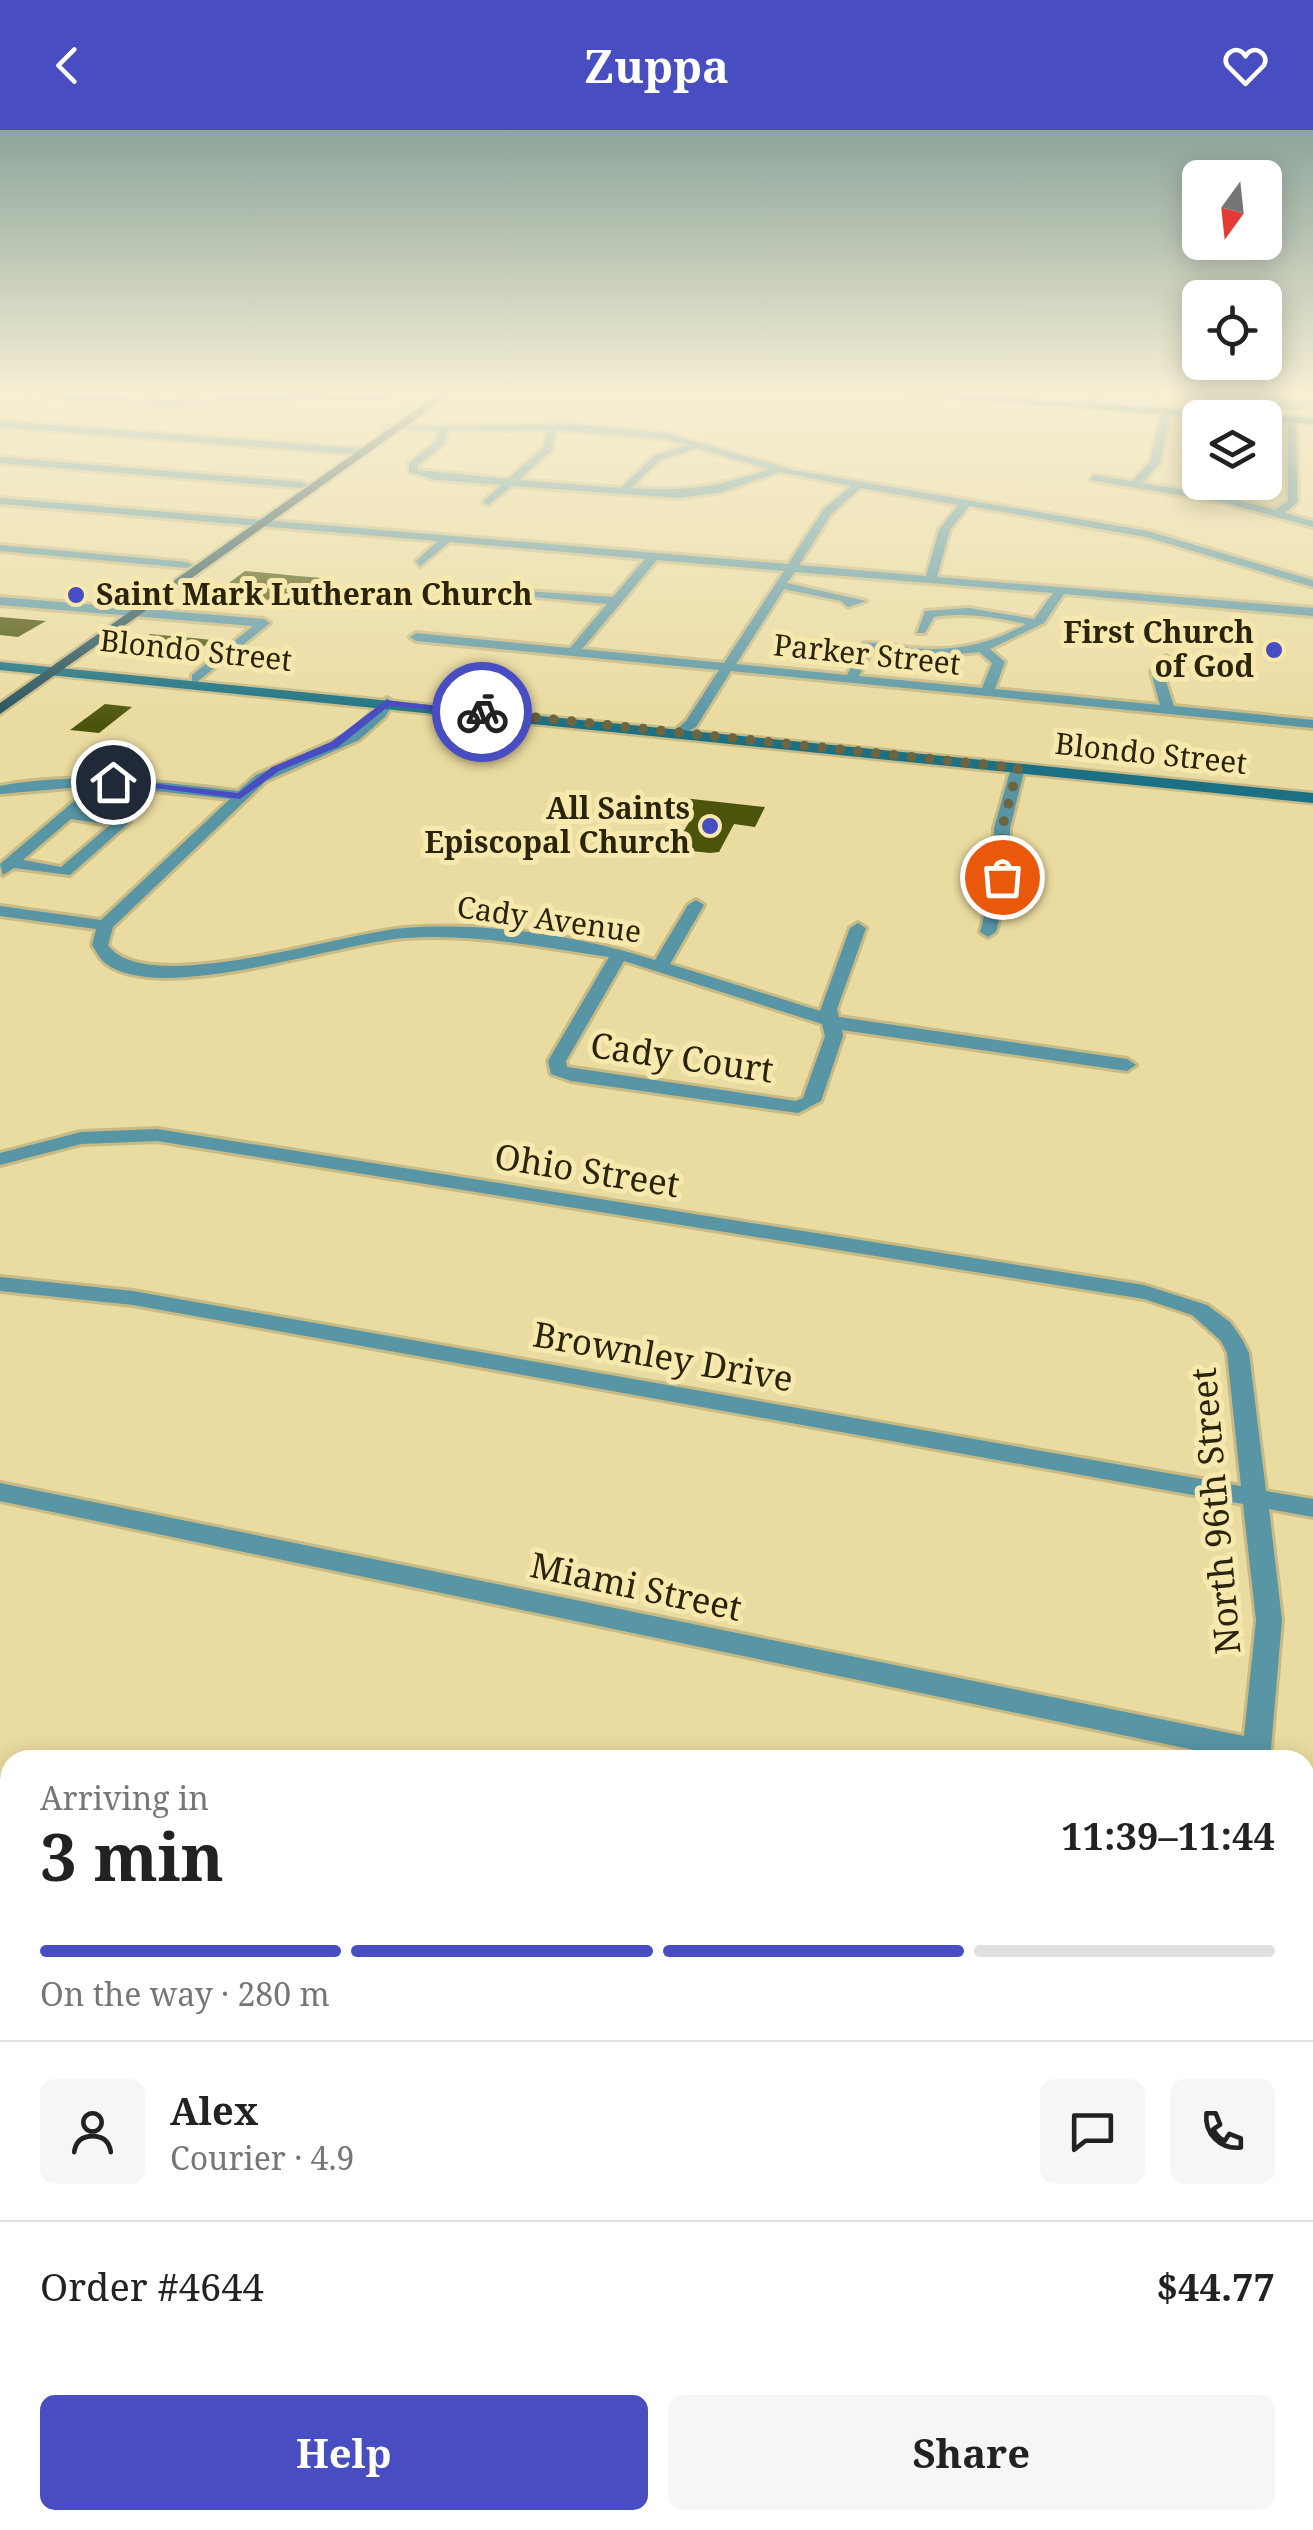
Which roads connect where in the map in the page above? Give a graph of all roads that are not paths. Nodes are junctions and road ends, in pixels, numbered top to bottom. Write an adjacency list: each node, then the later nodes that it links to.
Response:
1 (0, 501): 10 (street)
2 (278, 501): 10 (main road)
3 (296, 501): 11 (main road)
4 (837, 501): 18 (street)
5 (962, 501): 8 (street)
6 (1219, 501): 9 (street)
7 (1293, 501): 9 (street)
8 (968, 502): 20 (street); 21 (street)
9 (1278, 513): 12 (street)
10 (248, 522): 11 (street); 17 (main road)
11 (263, 524): 13 (street); 28 (main road)
12 (1313, 524)
13 (448, 538): 15 (street); 16 (street)
14 (0, 548): 17 (street)
15 (653, 557): 18 (street); 26 (street)
16 (420, 563)
17 (187, 565): 27 (main road)
18 (790, 567): 19 (street); 21 (street)
19 (780, 584): 24 (street); 40 (street)
20 (1313, 584)
21 (934, 589): 22 (street); 29 (street)
22 (1060, 590): 30 (street); 31 (street)
23 (503, 591): 26 (street)
24 (846, 599)
25 (0, 600): 27 (street)
26 (616, 601): 35 (street)
27 (121, 610): 28 (street); 39 (main road)
28 (139, 612): 39 (main road); 41 (street)
29 (944, 612): 31 (street); 32 (street)
30 (1313, 612)
31 (1036, 624): 34 (street)
32 (920, 630)
33 (416, 636): 35 (street, Parker Street)
34 (984, 650): 42 (street); 43 (street)
35 (573, 652): 40 (street, Parker Street)
36 (0, 658): 39 (main road, Blondo Street)
37 (1166, 660): 46 (street)
38 (0, 666): 39 (main road, Blondo Street)
39 (51, 667): 41 (main road, Blondo Street); 44 (main road); 45 (main road, Blondo Street); 47 (main road)
40 (726, 667): 42 (street, Parker Street); 49 (street)
41 (197, 678): 45 (main road, Blondo Street)
42 (852, 679): 43 (street, Parker Street)
43 (988, 692): 46 (street, Parker Street)
44 (0, 695)
45 (386, 702): 49 (main road, Blondo Street); 53 (street)
46 (1168, 709): 48 (street, Parker Street)
47 (0, 710)
48 (1313, 724)
49 (679, 732): 50 (main road, Blondo Street)
50 (1018, 768): 54 (main road, Blondo Street); 61 (street)
51 (106, 782): 52 (street); 53 (street); 55 (street)
52 (0, 790)
53 (240, 796): 59 (street)
54 (1313, 798)
55 (67, 814): 56 (street); 56 (street)
56 (6, 868)
57 (696, 906): 63 (street)
58 (0, 910): 59 (street)
59 (103, 928): 62 (street, Cady Avenue)
60 (858, 928): 64 (street)
61 (988, 932)
62 (620, 954): 63 (street, Cady Avenue); 64 (street, Cady Court)
63 (660, 966): 64 (street, Cady Avenue)
64 (831, 1022): 65 (street, Cady Avenue)
65 (1127, 1065)
66 (0, 1159): 68 (street, Ohio Street)
67 (0, 1284): 70 (street, Brownley Drive)
68 (1164, 1296): 70 (street, North 96th Street)
69 (0, 1492): 72 (street, Miami Street)
70 (1255, 1498): 71 (street, Brownley Drive); 73 (street, North 96th Street)
71 (1313, 1508)
72 (1232, 1750)
73 (1256, 1750)

